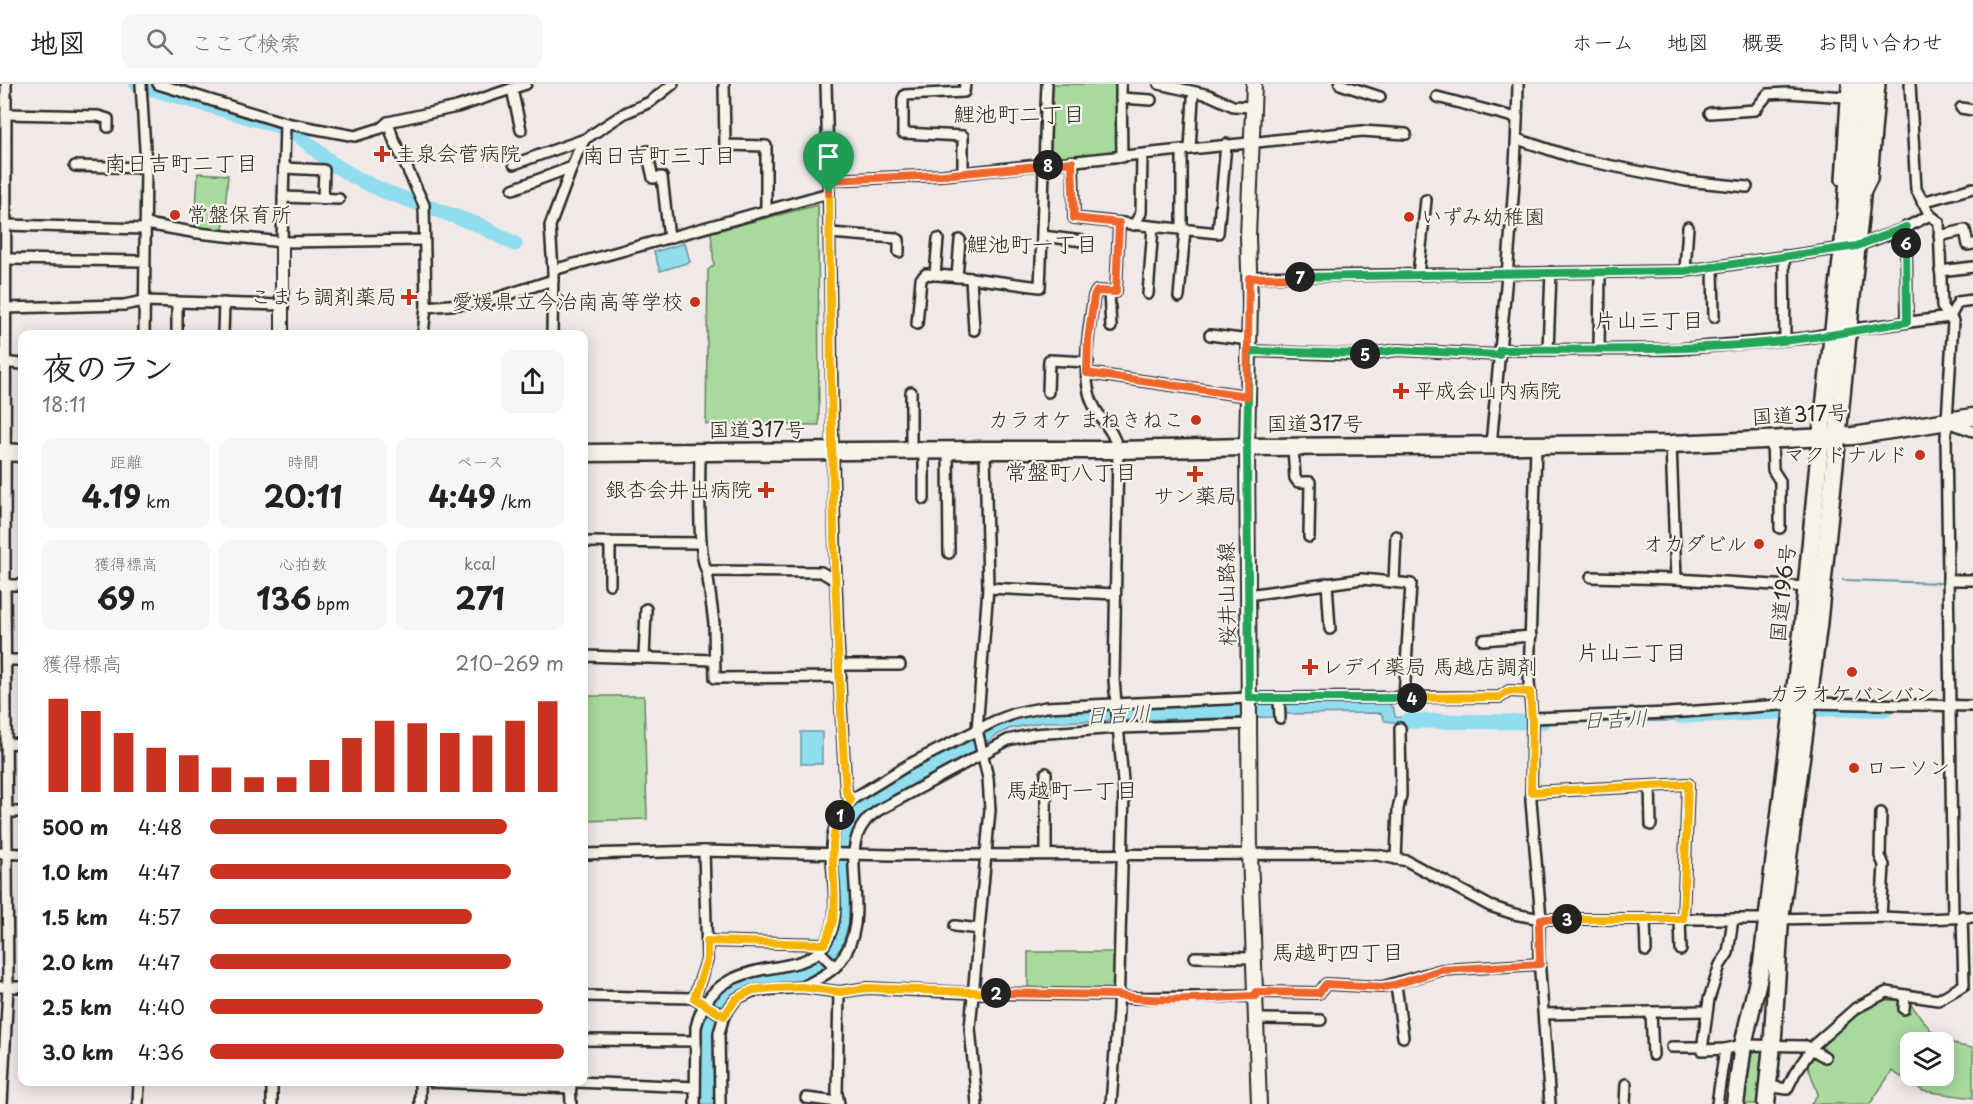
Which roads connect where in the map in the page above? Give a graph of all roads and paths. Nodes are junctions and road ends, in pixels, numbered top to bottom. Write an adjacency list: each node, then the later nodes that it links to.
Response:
1 (6, 84): 31 (street)
2 (141, 84): 51 (street)
3 (158, 84): 19 (street)
4 (526, 84): 20 (street)
5 (673, 84): 38 (street)
6 (724, 84): 65 (street)
7 (826, 84): 54 (street)
8 (965, 84): 53 (street)
9 (1047, 84): 48 (street)
10 (1121, 84): 24 (street)
11 (1159, 84): 27 (street)
12 (1254, 84): 27 (main road, 桜井山路線)
13 (1340, 84): 22 (street)
14 (1518, 84): 32 (street)
15 (1847, 84): 21 (street)
16 (1870, 84): 64 (highway, 国道196号)
17 (1880, 84): 64 (street)
18 (1910, 84): 63 (street)
19 (174, 86): 34 (street)
20 (512, 89): 33 (street); 36 (street)
21 (1851, 90): 30 (street); 64 (highway, 国道196号)
22 (1380, 97)
23 (1437, 97): 32 (street)
24 (1121, 98): 26 (street); 45 (street)
25 (1193, 98): 42 (street)
26 (1151, 100)
27 (1253, 107): 40 (main road, 桜井山路線)
28 (1961, 108): 29 (street)
29 (1973, 110)
30 (1710, 113)
31 (6, 114): 35 (street); 68 (street)
32 (1517, 118): 39 (street)
33 (388, 122): 34 (street); 81 (street)
34 (285, 123): 52 (street)
35 (108, 127)
36 (522, 130)
37 (1406, 134): 40 (street)
38 (585, 139): 47 (street); 50 (street)
39 (1517, 139): 55 (street); 96 (street)
40 (1253, 141): 41 (street); 103 (main road, 桜井山路線)
41 (1226, 144): 42 (street); 75 (street)
42 (1186, 149): 44 (street); 75 (street)
43 (647, 150): 79 (street)
44 (1142, 155): 45 (street); 69 (street)
45 (1122, 157): 46 (street)
46 (1072, 162): 48 (street); 67 (street)
47 (514, 164)
48 (1044, 165): 53 (street); 77 (street)
49 (75, 166): 51 (street)
50 (572, 167): 57 (street); 100 (street)
51 (146, 168): 70 (street)
52 (284, 168): 59 (street); 60 (street)
53 (963, 173): 54 (street)
54 (829, 180): 58 (street)
55 (1747, 187)
56 (1973, 188): 63 (street)
57 (513, 189)
58 (829, 193): 65 (street); 76 (street)
59 (283, 197): 60 (street); 84 (street)
60 (323, 198): 61 (street)
61 (339, 199)
62 (1426, 200): 99 (street)
63 (1922, 202): 66 (street)
64 (1854, 203): 86 (highway, 国道196号)
65 (766, 211): 79 (street)
66 (1930, 214): 73 (street); 78 (street)
67 (1119, 223): 69 (street); 104 (street)
68 (6, 225): 70 (street); 88 (street)
69 (1134, 225): 71 (street)
70 (145, 227): 84 (street); 90 (street)
71 (1153, 227): 75 (street); 105 (street)
72 (1688, 227): 93 (street)
73 (1906, 227): 86 (street); 116 (street)
74 (1969, 229): 78 (street); 85 (street)
75 (1183, 230): 106 (street)
76 (830, 233): 87 (street); 156 (street)
77 (1042, 236): 83 (street); 102 (street)
78 (1939, 236): 94 (street)
79 (669, 238): 100 (street)
80 (938, 238): 98 (street)
81 (423, 240): 84 (street); 112 (street)
82 (960, 240): 101 (street)
83 (1083, 241)
84 (282, 242): 111 (street)
85 (1973, 244)
86 (1850, 247): 89 (street); 126 (highway, 国道196号)
87 (899, 252)
88 (4, 256): 90 (street); 113 (street)
89 (1784, 256): 91 (street); 128 (street)
90 (144, 261): 108 (street)
91 (1713, 267): 93 (street); 114 (street)
92 (1973, 267): 94 (street)
93 (1685, 271): 95 (street)
94 (1940, 271): 115 (street)
95 (1600, 272): 97 (street); 131 (street)
96 (1508, 273): 97 (street); 99 (street); 132 (street)
97 (1551, 273): 130 (street)
98 (935, 274): 101 (street); 117 (street)
99 (1418, 274): 103 (street)
100 (553, 275): 112 (street); 124 (street)
101 (957, 277): 102 (street)
102 (971, 278): 125 (street)
103 (1249, 278): 129 (main road, 桜井山路線)
104 (1109, 292): 118 (street); 133 (street)
105 (1148, 294)
106 (1179, 297)
107 (1973, 300): 115 (street)
108 (144, 301): 109 (street); 113 (street); 119 (street)
109 (177, 302): 110 (street); 120 (street)
110 (224, 303): 111 (street); 121 (street)
111 (282, 304): 122 (street)
112 (426, 307): 123 (street)
113 (3, 310): 134 (street)
114 (1714, 317)
115 (1950, 317): 116 (street); 142 (street)
116 (1907, 322): 126 (street)
117 (917, 324)
118 (1111, 327)
119 (144, 330)
120 (177, 330)
121 (223, 330)
122 (282, 330)
123 (423, 330)
124 (552, 330)
125 (974, 330)
126 (1840, 333): 128 (street); 144 (highway, 国道196号)
127 (1210, 335): 129 (street)
128 (1785, 340): 131 (street)
129 (1249, 345): 132 (street); 139 (main road, 桜井山路線)
130 (1548, 350): 131 (street); 132 (street)
131 (1599, 350)
132 (1499, 353): 147 (street)
133 (1088, 362): 136 (street); 138 (street)
134 (3, 363): 135 (street); 140 (street)
135 (18, 364)
136 (1087, 373): 139 (street); 153 (street)
137 (910, 392): 154 (street)
138 (1048, 392)
139 (1247, 396): 149 (main road, 桜井山路線)
140 (3, 403): 155 (street)
141 (1973, 417): 142 (highway, 国道317号)
142 (1948, 422): 143 (street); 144 (highway, 国道317号); 171 (street)
143 (1973, 431)
144 (1830, 437): 145 (highway, 国道317号); 179 (highway, 国道196号); 199 (highway, 国道196号)
145 (1772, 439): 146 (highway, 国道317号); 161 (street)
146 (1671, 444): 148 (highway, 国道317号); 170 (street)
147 (1491, 446): 148 (highway, 国道317号); 150 (highway, 国道317号)
148 (1536, 446): 185 (street)
149 (1247, 447): 150 (highway, 国道317号); 153 (highway, 国道317号); 182 (main road, 桜井山路線)
150 (1293, 447): 163 (street)
151 (948, 450): 152 (highway, 国道317号); 154 (highway, 国道317号); 167 (street)
152 (985, 450): 153 (highway, 国道317号); 180 (street)
153 (1118, 450): 181 (street)
154 (918, 451): 156 (highway, 国道317号); 159 (street)
155 (9, 452): 160 (street)
156 (833, 452): 158 (highway, 国道317号); 173 (street)
157 (588, 453): 158 (highway, 国道317号)
158 (700, 453): 166 (street)
159 (924, 500)
160 (3, 527): 177 (street)
161 (1780, 528)
162 (1396, 536): 174 (street)
163 (1309, 537)
164 (588, 542): 165 (street)
165 (610, 542): 166 (street); 175 (street)
166 (701, 543): 168 (street)
167 (948, 553)
168 (707, 571): 173 (street); 191 (street)
169 (1591, 577): 170 (street)
170 (1676, 579): 179 (street)
171 (1948, 580): 172 (street); 200 (street)
172 (1973, 580)
173 (837, 581): 192 (street)
174 (1394, 582): 176 (street); 197 (street)
175 (610, 584)
176 (1327, 584): 182 (street); 184 (street)
177 (2, 585): 178 (street); 189 (street)
178 (18, 585)
179 (1807, 587): 199 (highway, 国道196号)
180 (988, 588): 181 (street); 209 (street)
181 (1115, 594): 201 (street)
182 (1248, 595): 198 (main road, 桜井山路線)
183 (646, 609): 188 (street)
184 (1330, 629)
185 (1531, 636): 186 (street); 195 (street)
186 (1483, 640)
187 (588, 656): 188 (street)
188 (644, 658): 191 (street)
189 (6, 660): 190 (street); 203 (street)
190 (18, 660)
191 (714, 660): 194 (street)
192 (840, 665): 193 (street); 194 (street)
193 (900, 665)
194 (840, 676): 216 (street)
195 (1530, 692): 197 (street); 205 (street)
196 (1279, 698): 197 (street); 198 (street); 204 (street)
197 (1404, 698)
198 (1249, 699): 201 (street); 206 (main road, 桜井山路線)
199 (1801, 704): 200 (street); 205 (street); 238 (highway, 国道196号)
200 (1950, 704): 202 (street); 232 (street)
201 (1116, 705): 207 (street); 209 (street)
202 (1973, 706)
203 (3, 709): 210 (street)
204 (1280, 718)
205 (1532, 722): 215 (street)
206 (1250, 723): 207 (street); 224 (main road, 桜井山路線)
207 (1118, 728): 212 (street); 223 (street)
208 (1400, 728): 230 (street)
209 (977, 731): 212 (street); 216 (street)
210 (6, 743): 211 (street); 217 (street)
211 (18, 744)
212 (983, 754): 222 (street); 228 (street)
213 (1046, 773): 229 (street)
214 (1650, 786): 215 (street); 220 (street); 236 (street)
215 (1531, 792): 234 (street)
216 (851, 800): 227 (street)
217 (7, 812): 218 (street); 225 (street)
218 (18, 812)
219 (1881, 813): 231 (street)
220 (1651, 825)
221 (704, 851): 226 (street); 227 (street); 241 (street)
222 (854, 853): 227 (street); 228 (street); 248 (street)
223 (1123, 853): 224 (street); 229 (street); 255 (street)
224 (1250, 853): 230 (street); 246 (main road, 桜井山路線)
225 (3, 854): 250 (street)
226 (588, 854)
227 (832, 854): 242 (street)
228 (987, 854): 229 (street); 240 (street)
229 (1046, 854)
230 (1396, 859): 234 (street)
231 (1881, 916): 232 (street); 238 (street)
232 (1957, 916): 233 (street); 256 (street)
233 (1973, 916)
234 (1541, 919): 235 (street); 247 (street)
235 (1645, 919): 236 (street); 244 (street)
236 (1682, 919): 237 (street); 243 (street)
237 (1733, 919): 238 (street); 261 (street)
238 (1774, 919): 270 (highway, 国道196号); 271 (highway, 国道196号)
239 (955, 926): 240 (street)
240 (979, 929): 253 (street)
241 (707, 941): 242 (street); 258 (street)
242 (821, 949): 248 (street); 259 (street)
243 (1681, 950)
244 (1646, 951)
245 (1195, 957): 246 (street)
246 (1254, 958): 254 (main road, 桜井山路線)
247 (1540, 964): 249 (street); 263 (street)
248 (834, 967): 251 (street)
249 (1396, 985): 254 (street); 267 (street)
250 (4, 987): 278 (street)
251 (802, 987): 252 (street); 264 (street)
252 (840, 992): 253 (street); 288 (street)
253 (973, 993): 255 (street); 296 (street)
254 (1256, 994): 255 (street); 265 (main road, 桜井山路線)
255 (1117, 995): 297 (street)
256 (1905, 995): 260 (street); 274 (street)
257 (588, 996): 258 (street)
258 (694, 998): 259 (street)
259 (705, 1006): 264 (street); 269 (street)
260 (1904, 1009)
261 (1707, 1011): 262 (street); 273 (street)
262 (1651, 1012): 263 (street); 276 (street)
263 (1544, 1014): 299 (street)
264 (724, 1016): 295 (street)
265 (1257, 1019): 266 (street); 298 (main road, 桜井山路線)
266 (1321, 1020)
267 (1403, 1037)
268 (588, 1040): 269 (street)
269 (696, 1041): 286 (street)
270 (1743, 1045): 271 (street); 275 (street); 302 (highway, 国道196号)
271 (1772, 1046): 274 (street); 285 (highway, 国道196号)
272 (1672, 1047): 273 (street)
273 (1702, 1047): 275 (street)
274 (1812, 1048): 277 (street); 285 (street)
275 (1725, 1049): 301 (street)
276 (1653, 1055)
277 (1825, 1057)
278 (2, 1068): 289 (street)
279 (1626, 1083): 300 (street)
280 (588, 1084): 286 (street)
281 (139, 1086): 290 (street)
282 (272, 1086): 291 (street)
283 (420, 1086): 292 (street)
284 (572, 1086): 293 (street)
285 (1768, 1086): 303 (highway, 国道196号)
286 (695, 1087): 294 (street)
287 (806, 1098): 288 (street)
288 (838, 1103)
289 (2, 1104)
290 (138, 1104)
291 (272, 1104)
292 (420, 1104)
293 (572, 1104)
294 (695, 1104)
295 (720, 1104)
296 (976, 1104)
297 (1111, 1104)
298 (1259, 1104)
299 (1550, 1104)
300 (1625, 1104)
301 (1717, 1104)
302 (1735, 1104)
303 (1766, 1104)

